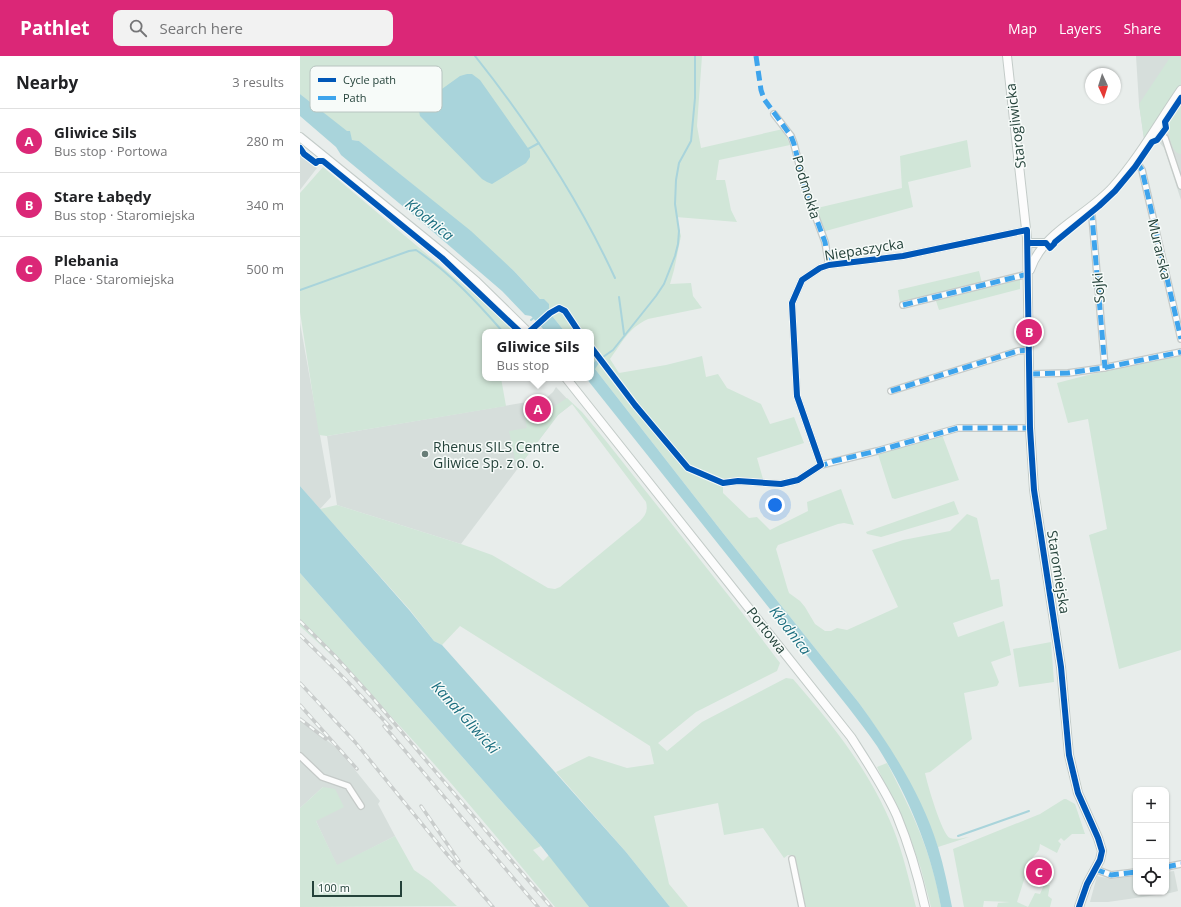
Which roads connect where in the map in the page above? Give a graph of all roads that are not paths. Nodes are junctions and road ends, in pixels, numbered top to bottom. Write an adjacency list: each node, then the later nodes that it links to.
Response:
1 (1007, 56): 8 (street, Starogliwicka)
2 (1181, 90): 4 (street)
3 (774, 114): 13 (street, Podmokła)
4 (1155, 129): 6 (street); 7 (street)
5 (300, 137): 16 (street)
6 (1133, 162): 9 (street); 17 (street, Murarska)
7 (1181, 186)
8 (1023, 197): 10 (street, Staromiejska)
9 (1087, 211): 12 (street); 20 (street, Sojki)
10 (1027, 230): 11 (street, Staromiejska); 13 (street, Niepaszycka)
11 (1028, 243): 12 (street); 14 (street, Staromiejska)
12 (1044, 244): 14 (street)
13 (829, 265): 25 (street, Niepaszycka)
14 (1028, 274): 15 (street); 18 (street, Staromiejska)
15 (902, 305)
16 (525, 329)
17 (1181, 339)
18 (1030, 350): 21 (street, Staromiejska); 23 (street)
19 (1181, 352): 20 (street)
20 (1106, 368): 21 (street)
21 (1030, 374): 24 (street, Staromiejska)
22 (568, 381): 35 (street, Portowa)
23 (891, 391)
24 (1030, 428): 25 (street); 32 (street, Staromiejska)
25 (821, 465): 26 (street)
26 (723, 483)
27 (300, 756): 28 (street)
28 (361, 806)
29 (792, 859): 34 (street)
30 (1181, 864): 31 (street)
31 (1169, 867)
32 (1095, 870): 33 (street); 36 (street, Staromiejska)
33 (1133, 872)
34 (802, 907)
35 (925, 907)
36 (1079, 907)

